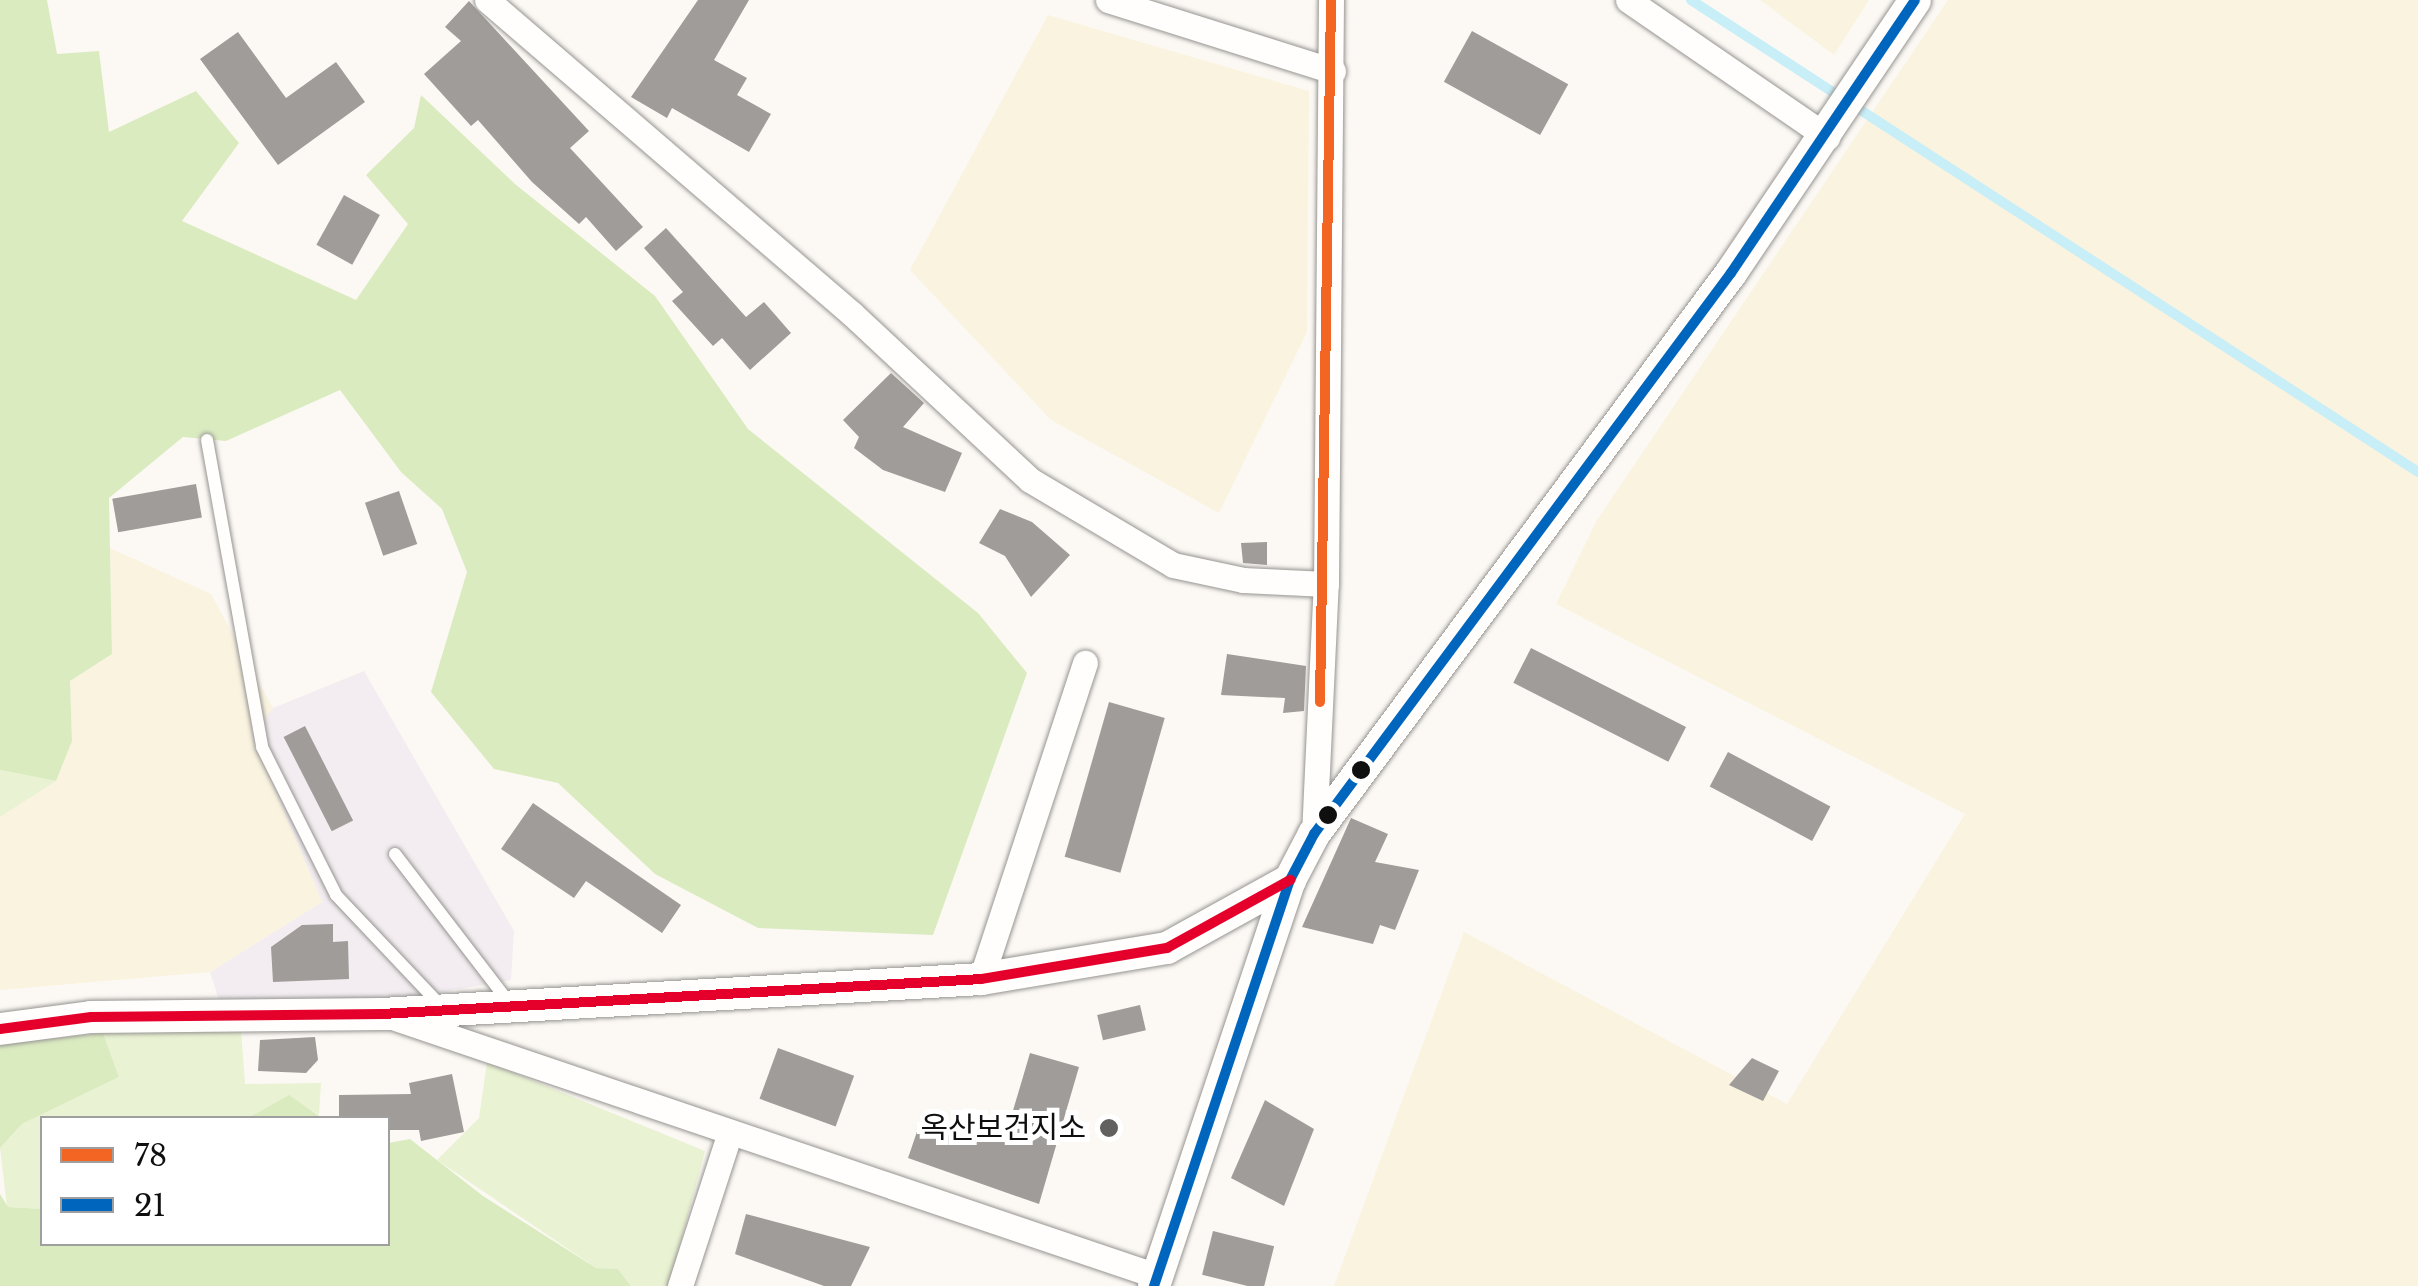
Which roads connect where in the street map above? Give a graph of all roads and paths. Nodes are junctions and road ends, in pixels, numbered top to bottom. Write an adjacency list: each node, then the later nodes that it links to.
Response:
1 (487, 0): 9 (street)
2 (1108, 0): 6 (street)
3 (1332, 0): 6 (street)
4 (1628, 0): 7 (street)
5 (1915, 0): 7 (street)
6 (1333, 71): 9 (street)
7 (1835, 126): 11 (street)
8 (207, 440): 16 (lane)
9 (1326, 584): 11 (street)
10 (1085, 662): 14 (street)
11 (1314, 834): 13 (street)
12 (394, 854): 15 (lane)
13 (1290, 880): 14 (street); 20 (street)
14 (982, 979): 15 (street)
15 (512, 1006): 16 (street)
16 (445, 1010): 17 (street)
17 (382, 1014): 18 (street); 19 (street)
18 (0, 1029)
19 (729, 1135): 20 (street); 21 (street)
20 (1156, 1281)
21 (680, 1286)

